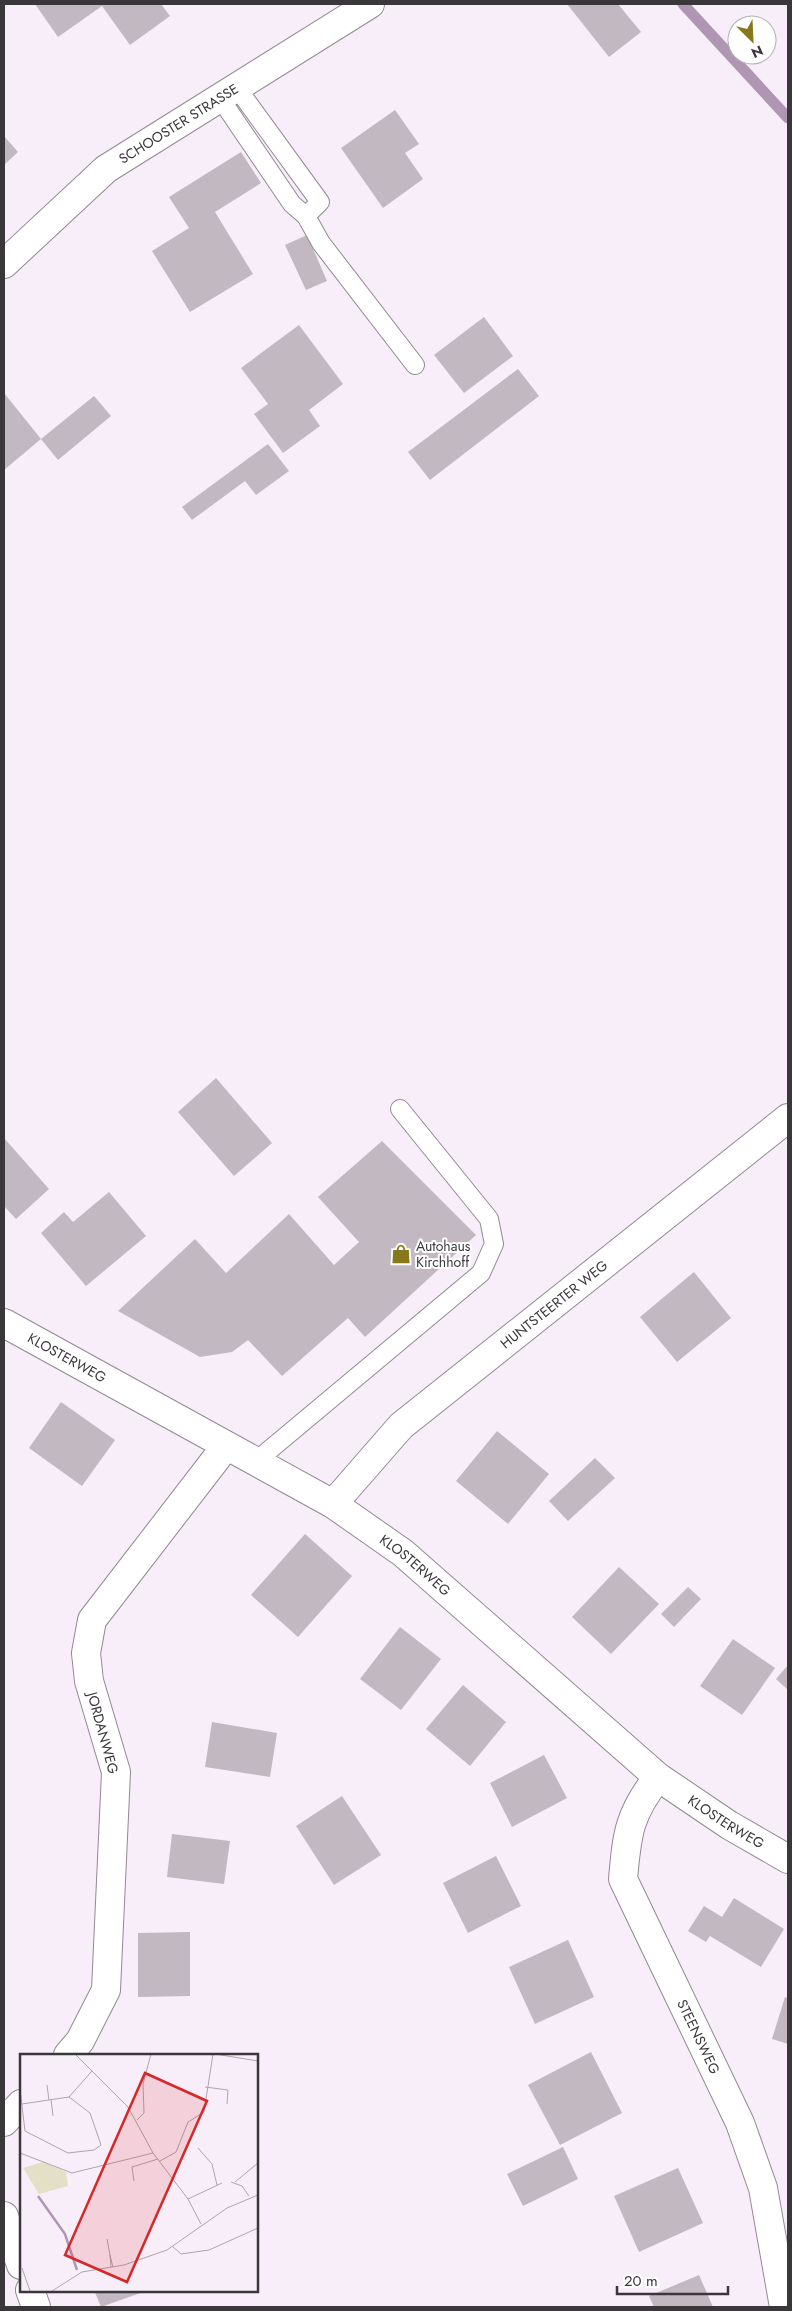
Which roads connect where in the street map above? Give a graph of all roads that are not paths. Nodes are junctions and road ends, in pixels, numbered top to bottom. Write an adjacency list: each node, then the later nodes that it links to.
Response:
1 (370, 4): 2 (street, SCHOOSTER STRASSE)
2 (228, 93): 3 (lane); 3 (lane); 4 (street, SCHOOSTER STRASSE)
3 (306, 216): 5 (lane)
4 (4, 264)
5 (415, 365)
6 (400, 1109): 10 (lane)
7 (788, 1118): 11 (street, HUNTSTEERTER WEG)
8 (4, 1323): 9 (street, KLOSTERWEG)
9 (226, 1446): 10 (street, KLOSTERWEG); 14 (street, JORDANWEG)
10 (255, 1462): 11 (street, KLOSTERWEG)
11 (333, 1504): 12 (street, KLOSTERWEG)
12 (658, 1777): 13 (street, KLOSTERWEG); 21 (street, STEENSWEG)
13 (788, 1859)
14 (69, 2054)
15 (20, 2105): 16 (street)
16 (4, 2122)
17 (4, 2216): 18 (street)
18 (20, 2262)
19 (30, 2291): 20 (street)
20 (36, 2307)
21 (784, 2307)

